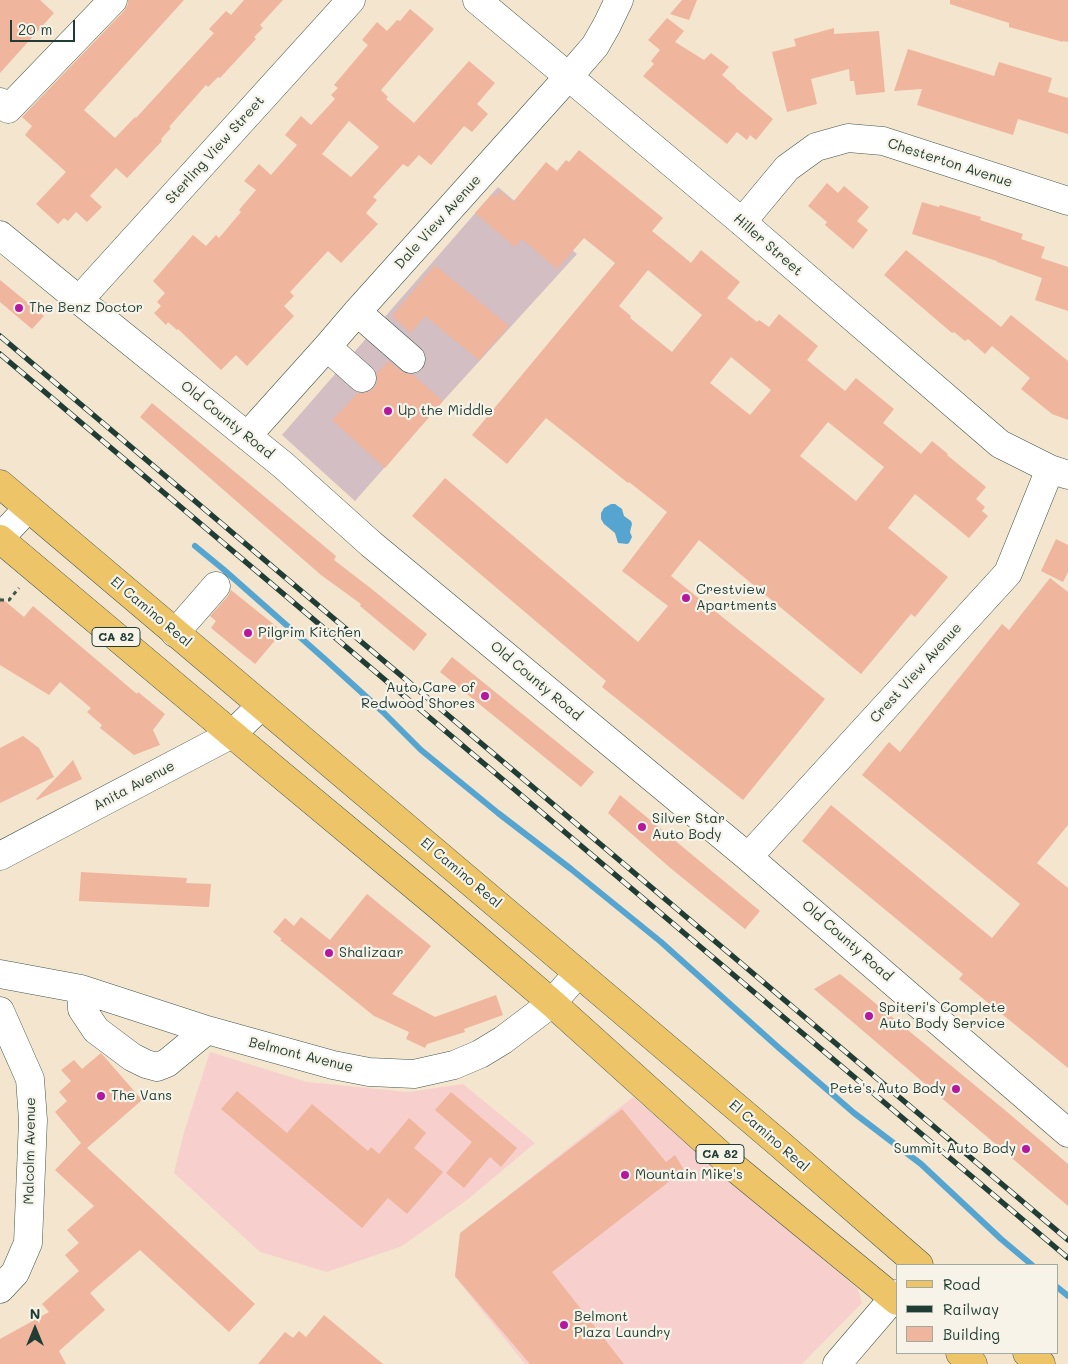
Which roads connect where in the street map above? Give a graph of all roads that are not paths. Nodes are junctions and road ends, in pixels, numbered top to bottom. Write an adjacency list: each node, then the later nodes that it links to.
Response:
1 (113, 0): 6 (street)
2 (351, 0): 10 (street, Sterling View Street)
3 (477, 0): 5 (street, Hiller Street)
4 (620, 0): 5 (street, Dale View Avenue)
5 (569, 76): 8 (street, Hiller Street); 11 (street, Dale View Avenue)
6 (0, 102)
7 (1068, 201): 8 (street, Chesterton Avenue)
8 (742, 222): 16 (street, Hiller Street)
9 (0, 235): 10 (street, Old County Road)
10 (79, 300): 15 (street, Old County Road)
11 (357, 312): 12 (street, Dale View Avenue); 13 (street)
12 (327, 347): 14 (street); 15 (street, Dale View Avenue)
13 (412, 359)
14 (362, 378)
15 (247, 436): 25 (street, Old County Road)
16 (1059, 472): 25 (street, Crest View Avenue)
17 (0, 484): 18 (main road, El Camino Real / CA 82)
18 (28, 508): 19 (street); 21 (main road, El Camino Real / CA 82)
19 (0, 538): 23 (main road, CA 82)
20 (216, 586): 21 (street)
21 (175, 633): 22 (main road, El Camino Real / CA 82)
22 (261, 706): 23 (street, Anita Avenue); 26 (main road, El Camino Real / CA 82)
23 (232, 734): 24 (street, Anita Avenue); 29 (main road, CA 82)
24 (0, 856)
25 (748, 857): 32 (street, Old County Road)
26 (578, 973): 29 (street, Belmont Avenue); 33 (main road, El Camino Real / CA 82)
27 (0, 974): 28 (street, Belmont Avenue)
28 (81, 989): 31 (street, Belmont Avenue); 31 (street)
29 (552, 1004): 31 (street, Belmont Avenue); 35 (main road, CA 82)
30 (0, 1011): 34 (street, Malcolm Avenue)
31 (207, 1030)
32 (1068, 1133)
33 (918, 1264)
34 (0, 1289)
35 (896, 1298): 38 (street)
36 (961, 1354): 39 (main road)
37 (1028, 1354): 40 (main road)
38 (837, 1364)
39 (973, 1364)
40 (1041, 1364)

